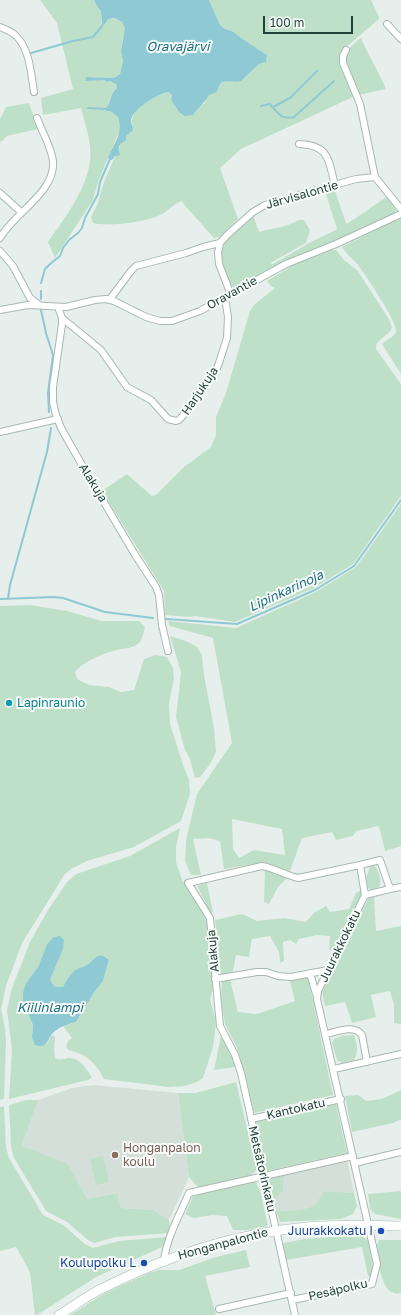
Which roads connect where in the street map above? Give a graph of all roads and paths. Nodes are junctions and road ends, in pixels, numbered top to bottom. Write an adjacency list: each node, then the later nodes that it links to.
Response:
1 (387, 24): 3 (street)
2 (0, 27): 5 (street)
3 (401, 39)
4 (346, 50): 8 (street)
5 (34, 92)
6 (37, 118): 12 (street)
7 (299, 144): 9 (street)
8 (375, 177): 9 (street, Järvisalontie); 11 (street)
9 (335, 185): 15 (street, Järvisalontie)
10 (0, 193): 12 (street)
11 (401, 209)
12 (21, 212): 14 (street)
13 (401, 214): 17 (street, Oravantie)
14 (0, 238)
15 (220, 243): 17 (street); 18 (street)
16 (0, 251): 19 (street)
17 (228, 296): 18 (street, Oravantie); 22 (street, Harjukuja)
18 (110, 299): 20 (street)
19 (38, 304): 20 (street); 21 (street)
20 (58, 307): 22 (street, Alakuja)
21 (0, 310)
22 (62, 318): 23 (street, Alakuja)
23 (58, 419): 24 (street); 25 (street, Alakuja)
24 (0, 432)
25 (168, 651)
26 (360, 865): 28 (street); 29 (street); 32 (street, Alakuja)
27 (401, 887): 28 (street)
28 (390, 890): 29 (street)
29 (366, 895): 30 (street, Juurakkokatu)
30 (328, 970): 31 (street); 33 (street, Juurakkokatu)
31 (310, 973): 32 (street); 33 (street)
32 (215, 979): 34 (street, Alakuja)
33 (317, 999): 35 (street)
34 (220, 1026): 40 (street, Metsätorinkatu)
35 (326, 1034): 37 (street); 38 (street)
36 (401, 1054): 37 (street)
37 (367, 1062): 38 (street)
38 (334, 1069): 39 (street)
39 (340, 1098): 40 (street, Kantokatu); 42 (street)
40 (251, 1119): 44 (street, Metsätorinkatu)
41 (401, 1152): 43 (street)
42 (353, 1156): 43 (street); 44 (street)
43 (355, 1163): 45 (street)
44 (264, 1175): 47 (street, Metsätorinkatu); 48 (street)
45 (368, 1225): 46 (street, Honganpalontie); 47 (street, Honganpalontie); 49 (street, Pesäpolku)
46 (401, 1226)
47 (276, 1231): 48 (street, Honganpalontie); 49 (street, Metsätorinkatu)
48 (164, 1260): 51 (street, Honganpalontie)
49 (291, 1297): 50 (street); 52 (street, Metsätorinkatu)
50 (219, 1309)
51 (59, 1315)
52 (295, 1315)

